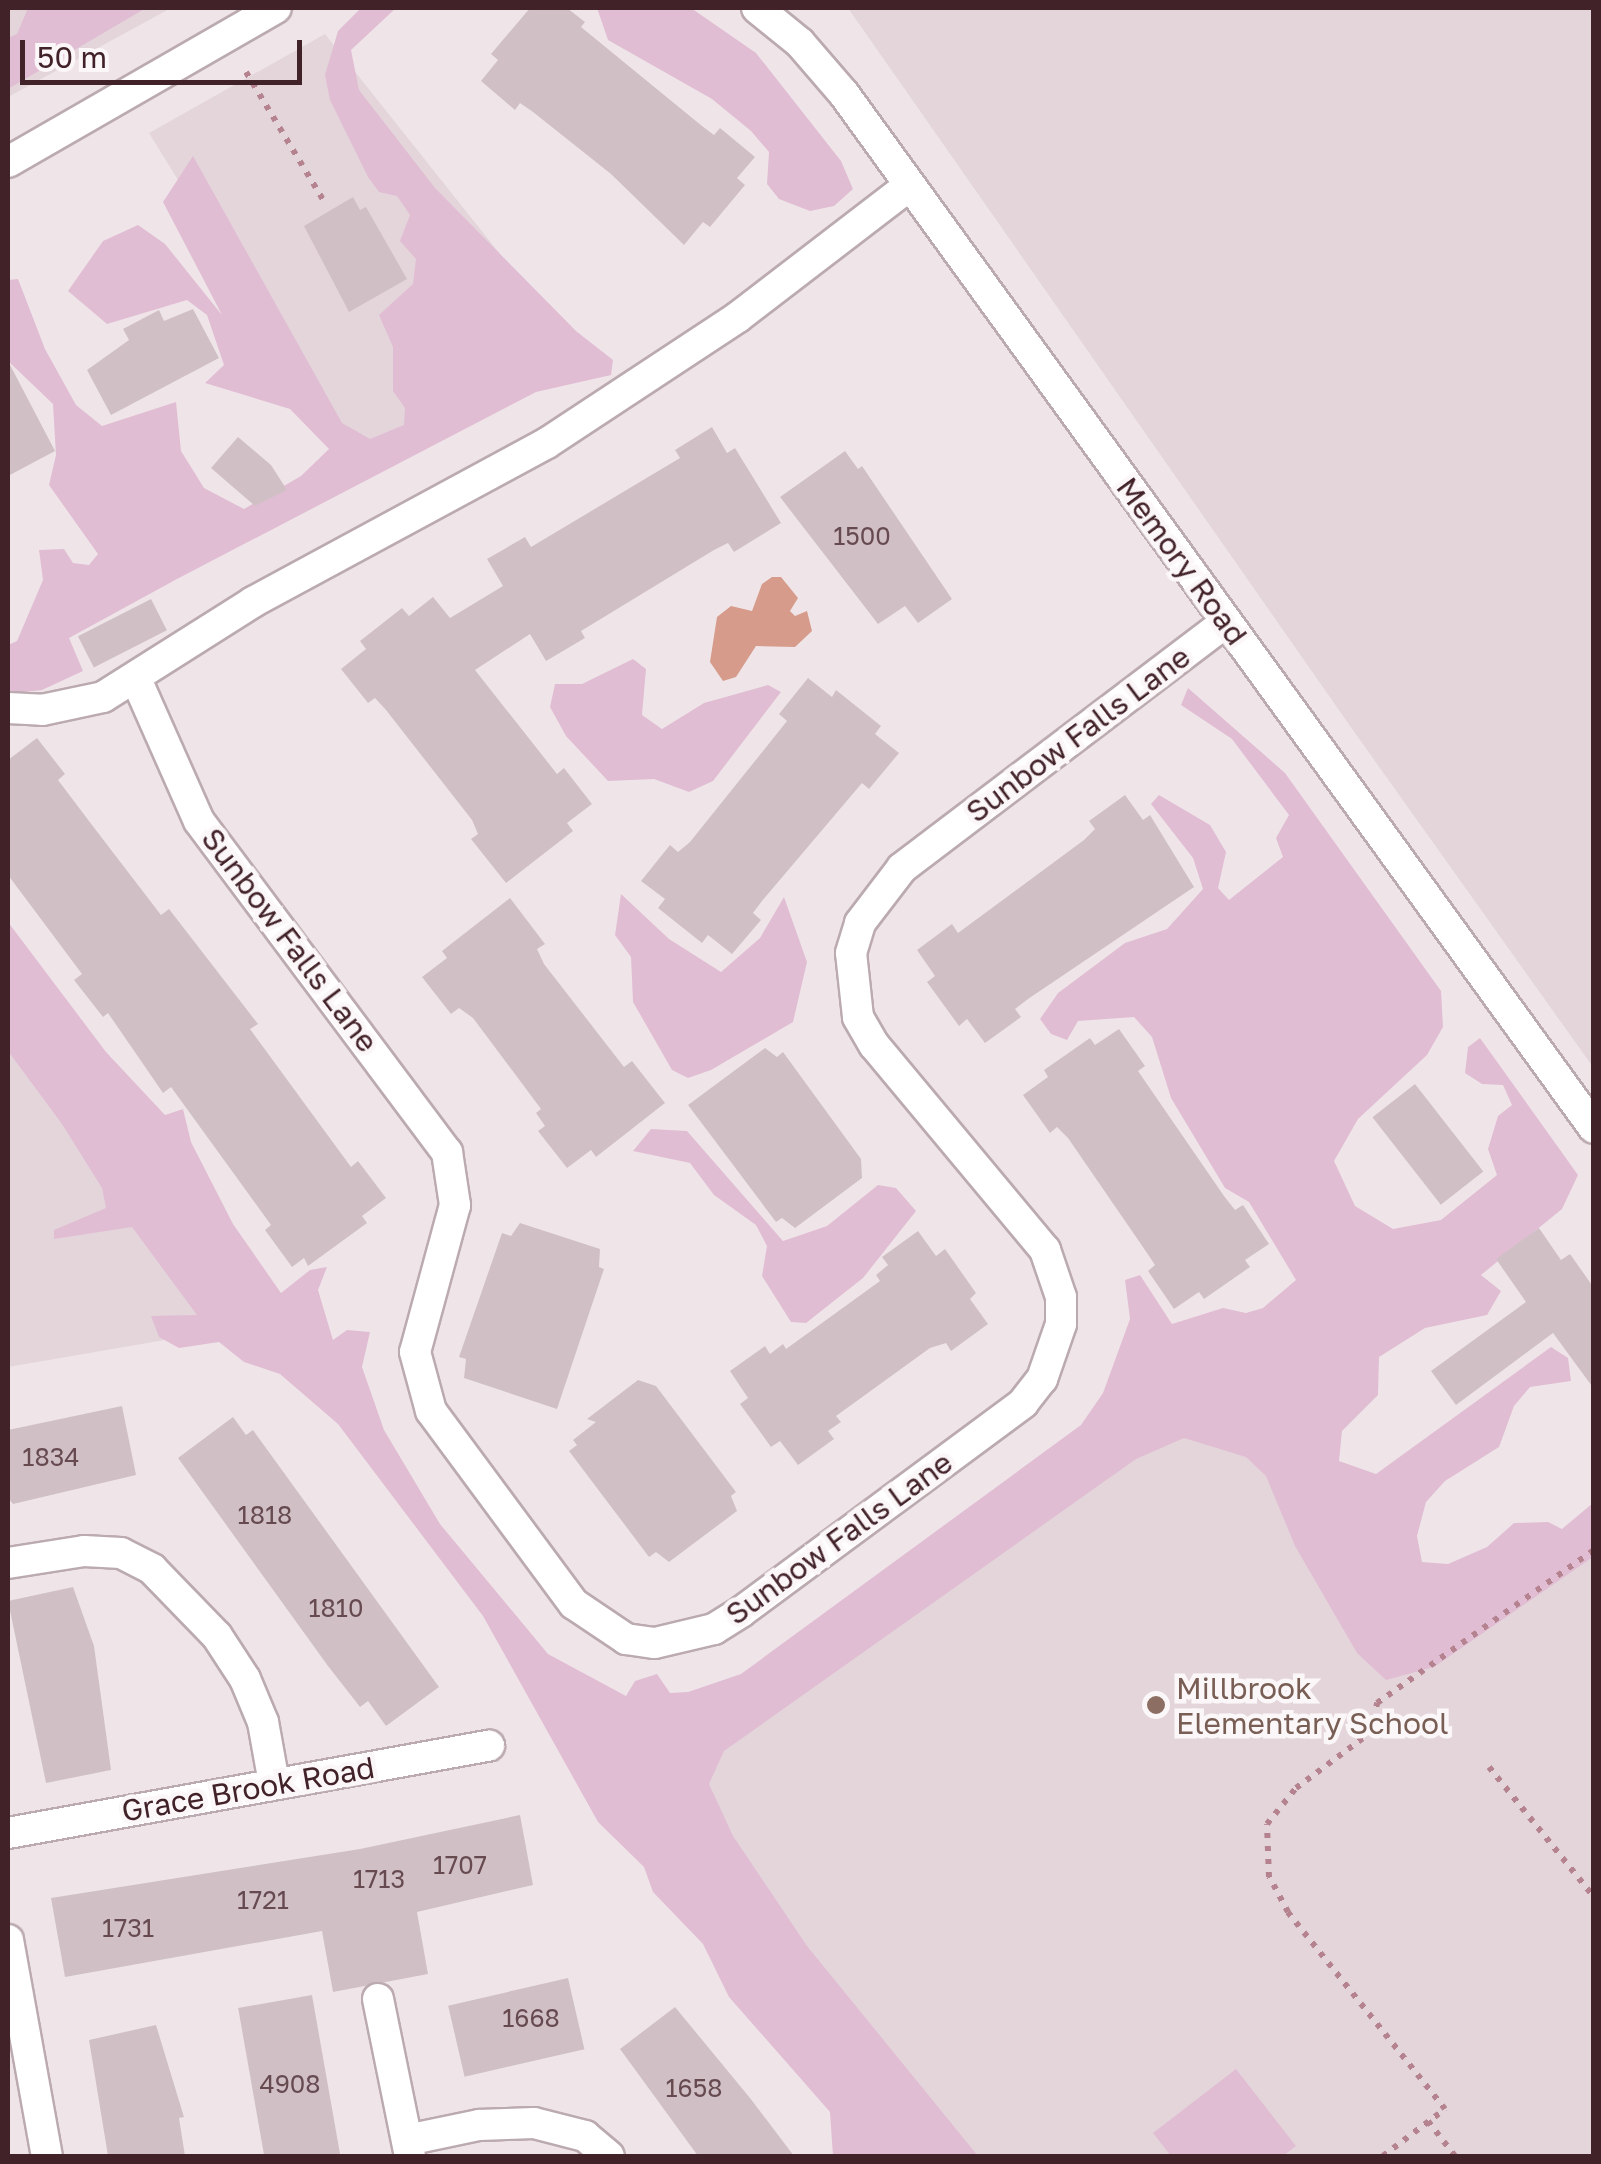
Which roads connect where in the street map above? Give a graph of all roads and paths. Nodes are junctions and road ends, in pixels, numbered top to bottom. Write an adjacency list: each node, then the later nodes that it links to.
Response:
1 (276, 8): 4 (street)
2 (757, 8): 5 (street, Memory Road)
3 (246, 72): 6 (path)
4 (8, 162)
5 (909, 186): 7 (street, Memory Road); 8 (street)
6 (325, 203)
7 (1226, 622): 8 (street, Sunbow Falls Lane); 10 (street, Memory Road)
8 (136, 679): 9 (street)
9 (8, 708)
10 (1594, 1128)
11 (1594, 1550): 20 (path)
12 (8, 1563): 15 (street)
13 (488, 1746): 15 (street, Grace Brook Road)
14 (1489, 1768): 17 (path)
15 (274, 1783): 16 (street, Grace Brook Road)
16 (8, 1833)
17 (1594, 1897)
18 (8, 1940): 22 (street)
19 (378, 1999): 21 (street)
20 (1428, 2121): 24 (path); 25 (path)
21 (408, 2148): 23 (street)
22 (48, 2156)
23 (610, 2156)
24 (1383, 2156)
25 (1455, 2156)

